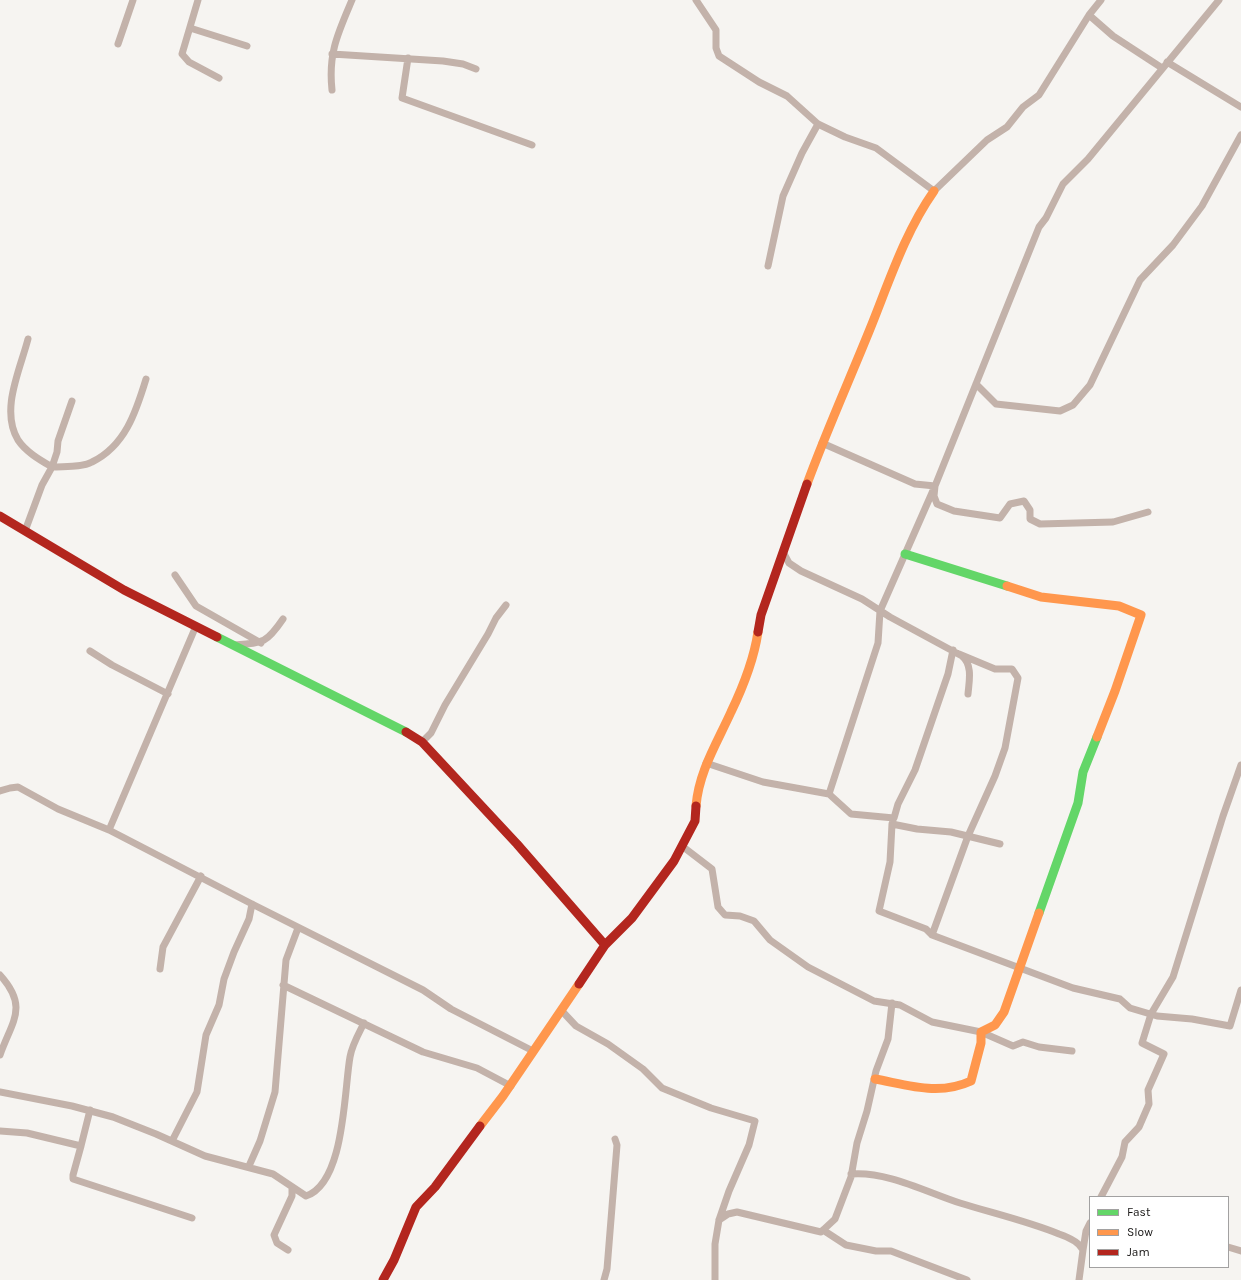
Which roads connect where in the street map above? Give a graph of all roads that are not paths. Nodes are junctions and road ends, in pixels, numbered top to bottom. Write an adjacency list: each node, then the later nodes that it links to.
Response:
1 (134, 0): 9 (street)
2 (198, 0): 8 (street)
3 (352, 0): 11 (street)
4 (696, 0): 19 (street)
5 (1101, 0): 7 (street)
6 (1219, 0): 13 (street)
7 (1089, 15): 14 (street); 22 (street)
8 (190, 28): 10 (street); 16 (street)
9 (118, 44)
10 (247, 46)
11 (332, 54): 12 (street); 17 (street)
12 (408, 58): 15 (street); 21 (street)
13 (1167, 62): 14 (street); 18 (street)
14 (1162, 68): 26 (street)
15 (476, 69)
16 (219, 78)
17 (332, 90)
18 (1241, 107)
19 (818, 124): 22 (street); 23 (street)
20 (1241, 135): 26 (street)
21 (532, 145)
22 (934, 191): 28 (street)
23 (768, 266)
24 (28, 338): 29 (street)
25 (146, 379): 29 (street)
26 (976, 384): 30 (street)
27 (72, 401): 29 (street)
28 (822, 443): 30 (street); 34 (street)
29 (52, 467): 33 (street)
30 (935, 486): 31 (street); 35 (street)
31 (1148, 512)
32 (0, 516): 33 (street)
33 (25, 531): 42 (street)
34 (783, 552): 36 (street); 37 (street)
35 (905, 554): 40 (street); 64 (street)
36 (789, 563): 37 (street); 40 (street)
37 (779, 565): 50 (street)
38 (175, 576): 43 (street)
39 (506, 605): 49 (street)
40 (880, 611): 46 (street); 53 (street)
41 (283, 619): 43 (street)
42 (196, 626): 44 (street); 47 (street)
43 (261, 643): 44 (street)
44 (233, 645): 49 (street)
45 (90, 651): 47 (street)
46 (956, 652): 48 (street); 54 (street); 56 (street)
47 (168, 694): 55 (street)
48 (968, 694)
49 (422, 742): 63 (street)
50 (706, 763): 53 (street); 58 (street)
51 (1241, 765): 71 (street)
52 (0, 791): 55 (street)
53 (829, 794): 54 (street)
54 (893, 821): 56 (street); 62 (street)
55 (109, 830): 59 (street)
56 (968, 836): 57 (street); 62 (street)
57 (1000, 844)
58 (682, 846): 63 (street); 69 (street)
59 (201, 876): 60 (street); 65 (street)
60 (252, 904): 61 (street); 83 (street)
61 (298, 928): 67 (street); 74 (street)
62 (932, 935): 64 (street)
63 (605, 945): 70 (street)
64 (1019, 968): 71 (street); 73 (street)
65 (160, 969)
66 (0, 975): 76 (street)
67 (283, 984): 72 (street); 85 (street)
68 (1241, 990): 71 (street)
69 (892, 1004): 73 (street); 77 (street)
70 (561, 1010): 74 (street); 92 (street)
71 (1151, 1014): 90 (street)
72 (364, 1022): 78 (street); 88 (street)
73 (981, 1032): 75 (street); 77 (street)
74 (533, 1051): 78 (street)
75 (1072, 1051)
76 (0, 1055)
77 (875, 1079): 86 (street)
78 (510, 1086): 99 (street)
79 (0, 1092): 80 (street)
80 (90, 1110): 83 (street); 84 (street)
81 (0, 1130): 84 (street)
82 (615, 1139): 100 (street)
83 (172, 1141): 85 (street)
84 (81, 1146): 91 (street)
85 (249, 1166): 87 (street)
86 (851, 1174): 94 (street); 97 (street)
87 (292, 1187): 88 (street); 89 (street)
88 (300, 1193): 89 (street)
89 (292, 1196): 96 (street)
90 (1102, 1196)
91 (192, 1218)
92 (719, 1220): 94 (street); 101 (street)
93 (1089, 1225): 97 (street)
94 (823, 1230): 102 (street)
95 (1229, 1247): 98 (street)
96 (288, 1250)
97 (1084, 1250): 103 (street)
98 (1241, 1251)
99 (383, 1280)
100 (604, 1280)
101 (715, 1280)
102 (967, 1280)
103 (1078, 1280)

